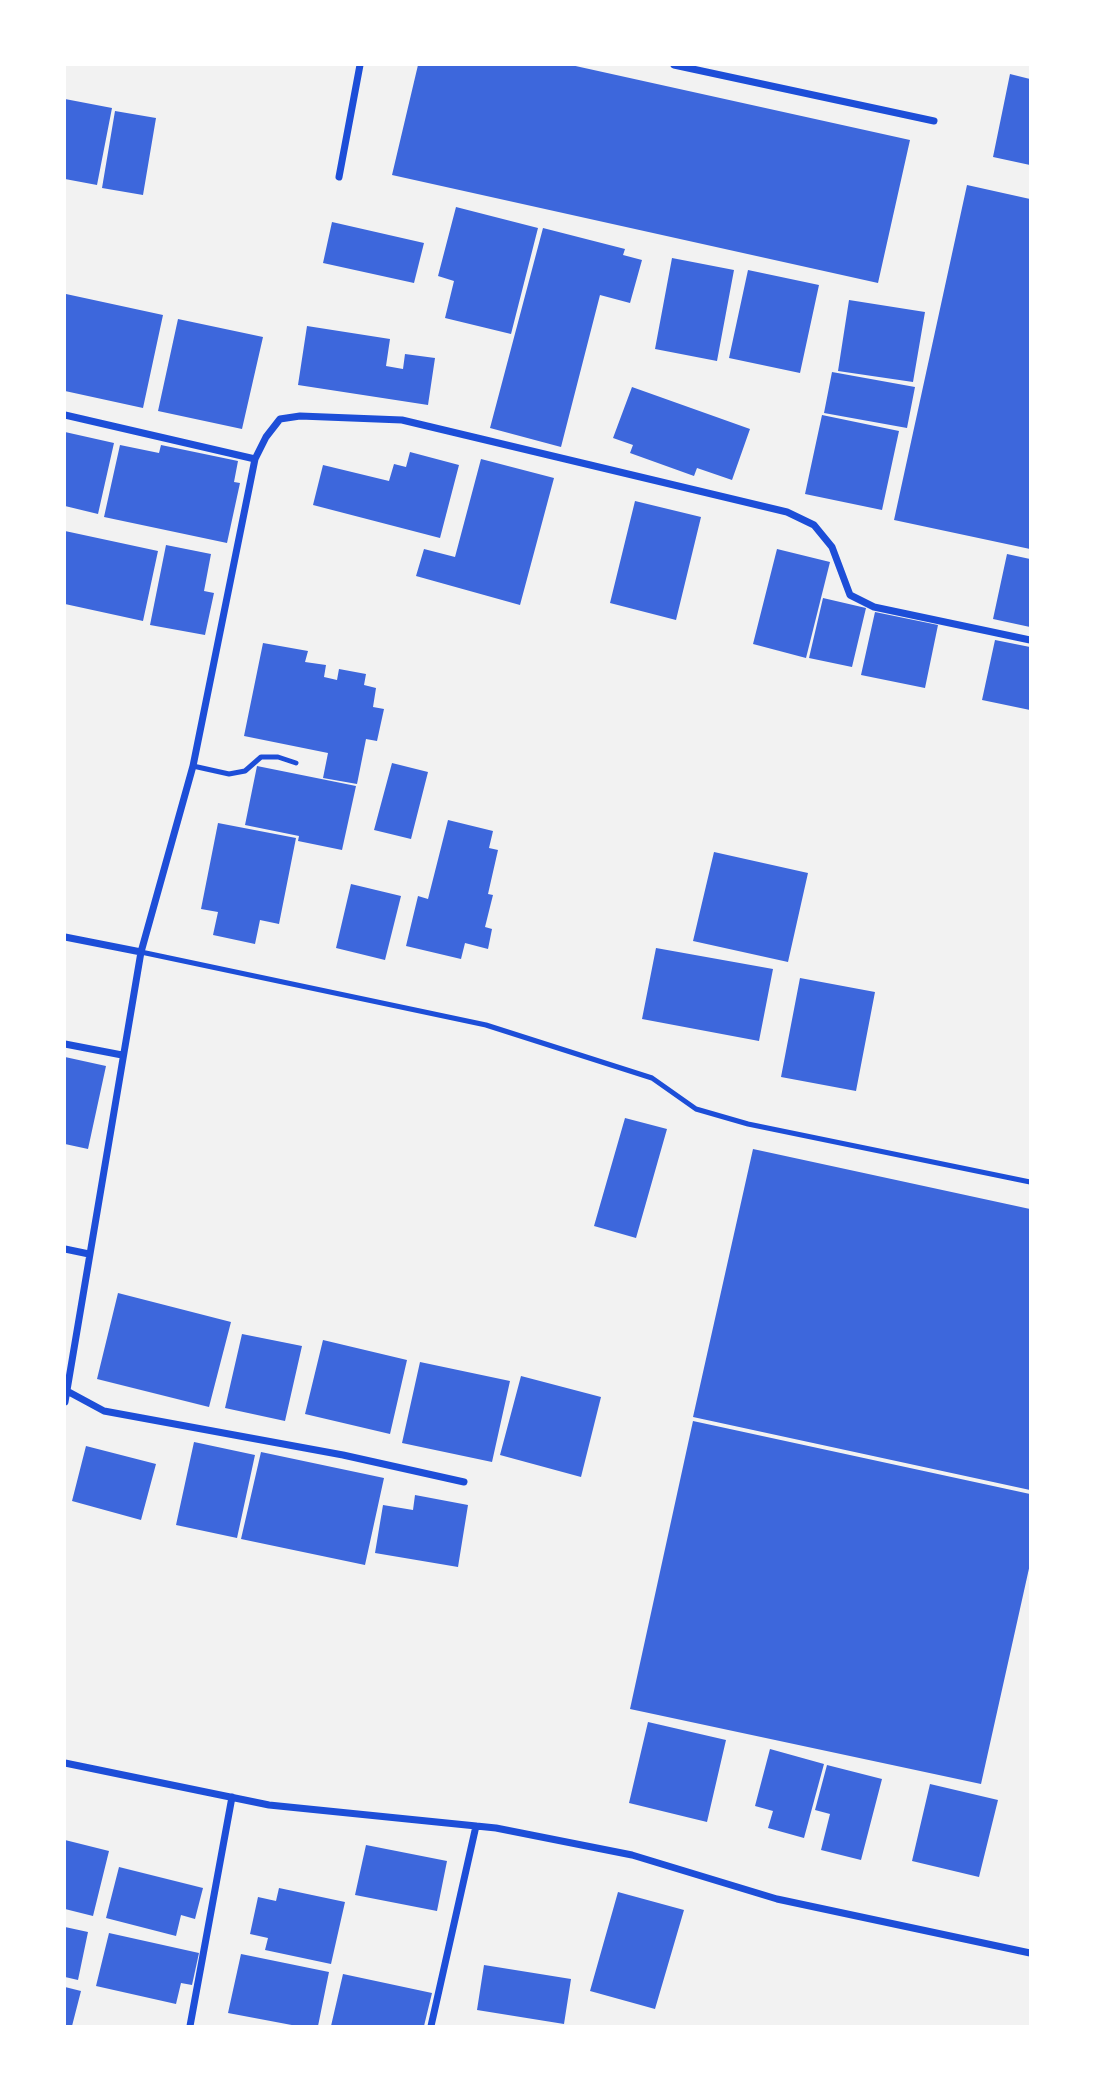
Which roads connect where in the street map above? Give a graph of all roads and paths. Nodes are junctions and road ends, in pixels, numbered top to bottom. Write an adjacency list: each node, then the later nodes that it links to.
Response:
1 (360, 65): 4 (street)
2 (674, 65): 3 (street)
3 (934, 121)
4 (339, 177)
5 (65, 415): 6 (street)
6 (255, 458): 7 (street); 9 (street)
7 (1030, 640)
8 (296, 763): 9 (lane)
9 (193, 766): 11 (street)
10 (65, 937): 11 (street)
11 (141, 952): 13 (street); 14 (lane)
12 (65, 1044): 13 (street)
13 (122, 1055): 16 (street)
14 (1030, 1182)
15 (65, 1249): 16 (street)
16 (89, 1254): 17 (street)
17 (67, 1391): 18 (street); 19 (street)
18 (65, 1402)
19 (464, 1482)
20 (65, 1763): 21 (street)
21 (232, 1797): 22 (street); 24 (street)
22 (476, 1826): 23 (street); 25 (street)
23 (1030, 1952)
24 (190, 2026)
25 (430, 2026)

